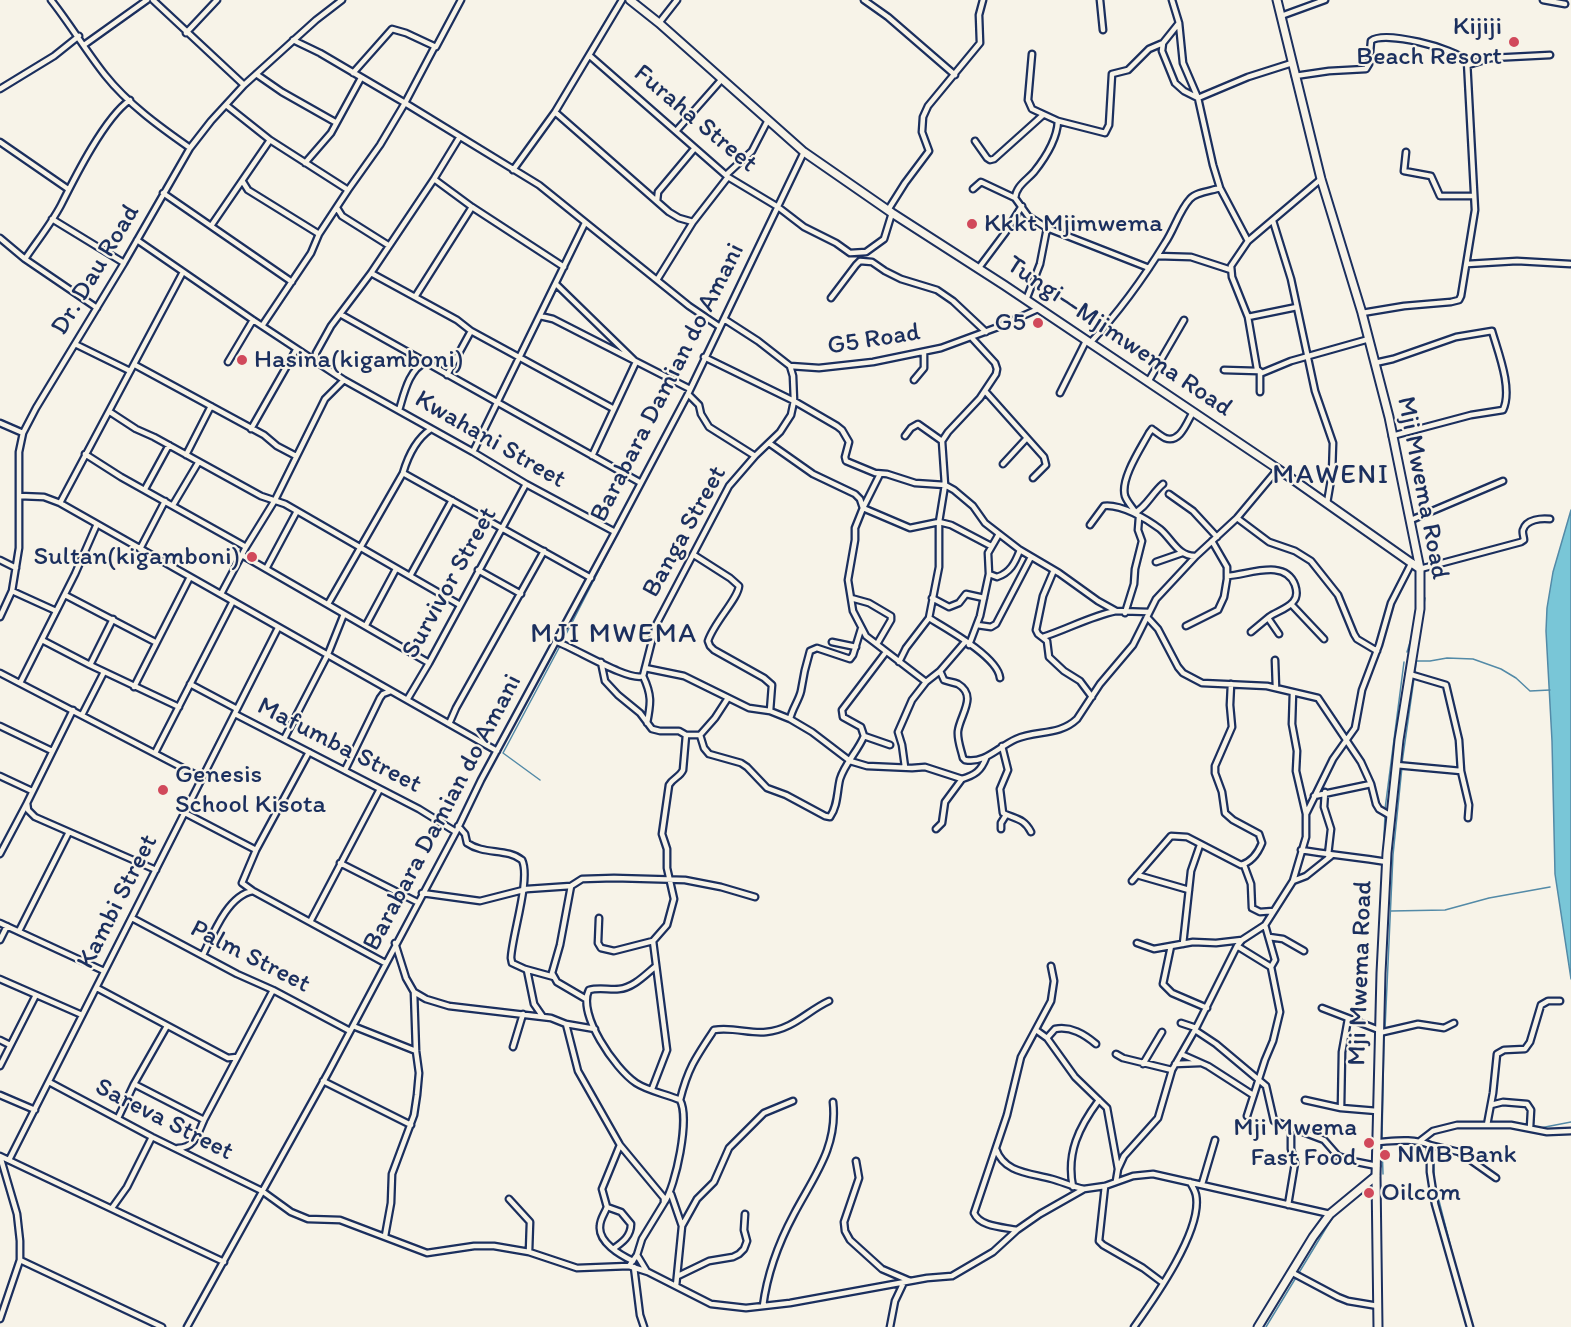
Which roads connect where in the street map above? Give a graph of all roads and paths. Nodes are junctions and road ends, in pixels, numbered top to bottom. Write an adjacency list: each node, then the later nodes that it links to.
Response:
1 (51, 0): 23 (street)
2 (147, 0): 26 (street)
3 (153, 0): 22 (street)
4 (217, 0): 22 (street)
5 (342, 0): 24 (street, Dr. Dau Road)
6 (461, 0): 27 (street)
7 (622, 0): 30 (street)
8 (630, 0): 19 (main road, Tungi—Mjimwema Road)
9 (677, 0): 19 (street)
10 (864, 0): 35 (street)
11 (983, 0): 35 (street)
12 (1100, 0): 21 (street)
13 (1172, 0): 20 (street)
14 (1277, 0): 18 (main road, Mji Mwema Road)
15 (1325, 0): 18 (street)
16 (1543, 0): 17 (street)
17 (1566, 4)
18 (1281, 16): 31 (main road, Mji Mwema Road)
19 (659, 23): 38 (main road, Tungi—Mjimwema Road)
20 (1179, 23): 25 (street); 41 (street)
21 (1103, 30)
22 (186, 33): 39 (street)
23 (79, 36): 26 (street); 40 (street)
24 (293, 40): 33 (street); 34 (street, Dr. Dau Road)
25 (1162, 43): 41 (street); 48 (street)
26 (84, 45): 42 (street)
27 (434, 48): 33 (street); 43 (street)
28 (1032, 54): 46 (street)
29 (1550, 55): 32 (street)
30 (590, 56): 45 (street); 50 (street, Furaha Street)
31 (1292, 63): 36 (main road, Mji Mwema Road); 41 (street)
32 (1468, 64): 36 (street); 72 (street)
33 (353, 73): 37 (street)
34 (256, 74): 39 (street, Dr. Dau Road); 49 (street)
35 (955, 75): 79 (street)
36 (1295, 76): 62 (main road, Mji Mwema Road)
37 (360, 78): 43 (street); 49 (street)
38 (722, 79): 47 (main road, Tungi—Mjimwema Road); 50 (street)
39 (244, 85): 44 (street, Dr. Dau Road)
40 (0, 89)
41 (1198, 98): 65 (street)
42 (130, 100): 55 (street); 66 (street)
43 (405, 104): 51 (street); 70 (street)
44 (226, 105): 52 (street); 55 (street, Dr. Dau Road)
45 (555, 112): 60 (street); 74 (street)
46 (1043, 116): 48 (street); 53 (street)
47 (768, 120): 57 (main road, Tungi—Mjimwema Road); 61 (street)
48 (1058, 121): 73 (street)
49 (335, 122): 59 (street)
50 (677, 130): 56 (street, Furaha Street)
51 (459, 138): 60 (street); 63 (street)
52 (270, 140): 59 (street); 64 (street)
53 (975, 141)
54 (0, 142): 66 (street)
55 (190, 148): 71 (street, Dr. Dau Road)
56 (694, 149): 61 (street, Furaha Street); 74 (street)
57 (804, 152): 77 (street, Barabara Damian do Amani); 79 (main road, Tungi—Mjimwema Road)
58 (1406, 152): 72 (street)
59 (305, 163): 70 (street)
60 (513, 170): 85 (street)
61 (727, 176): 77 (street, Furaha Street); 84 (street)
62 (1321, 178): 83 (street); 113 (main road, Mji Mwema Road)
63 (434, 179): 76 (street); 92 (street)
64 (243, 182): 68 (street); 69 (street)
65 (1220, 188): 91 (street); 93 (street)
66 (68, 189): 82 (street)
67 (974, 189): 73 (street)
68 (238, 190): 69 (street); 86 (street)
69 (248, 190): 88 (street)
70 (348, 190): 78 (street)
71 (164, 194): 86 (street); 90 (street, Dr. Dau Road)
72 (1474, 196): 96 (street)
73 (1015, 198): 75 (street)
74 (657, 201): 84 (street)
75 (1022, 206): 87 (street); 100 (street)
76 (472, 207): 98 (street); 107 (street)
77 (778, 207): 79 (street, Furaha Street); 117 (street, Barabara Damian do Amani)
78 (337, 208): 80 (street); 81 (street)
79 (890, 212): 100 (main road, Tungi—Mjimwema Road)
80 (333, 214): 81 (street); 88 (street)
81 (342, 216): 92 (street)
82 (52, 219): 94 (street); 95 (street)
83 (1273, 220): 91 (street); 110 (street)
84 (693, 222): 104 (street)
85 (585, 223): 98 (street); 104 (street)
86 (211, 226): 105 (street)
87 (1047, 228): 99 (street); 109 (street)
88 (319, 234): 105 (street)
89 (0, 238): 94 (street)
90 (137, 240): 95 (street, Dr. Dau Road); 102 (street, Kwahani Street)
91 (1248, 241): 101 (street)
92 (388, 245): 103 (street)
93 (1157, 256): 99 (street); 101 (street)
94 (25, 259): 111 (street)
95 (124, 262): 111 (street, Dr. Dau Road)
96 (1467, 264): 97 (street); 113 (street)
97 (1570, 264)
98 (564, 267): 106 (street)
99 (1149, 268): 126 (street)
100 (978, 269): 109 (main road, Tungi—Mjimwema Road)
101 (1231, 270): 116 (street)
102 (183, 273): 118 (street, Kwahani Street); 138 (street)
103 (371, 273): 107 (street); 114 (street)
104 (657, 280): 121 (street)
105 (292, 282): 120 (street)
106 (556, 284): 115 (street); 136 (street)
107 (415, 297): 122 (street)
108 (831, 297): 123 (street)
109 (1026, 301): 112 (main road, Tungi—Mjimwema Road)
110 (1297, 307): 116 (street); 130 (street)
111 (97, 308): 127 (street, Dr. Dau Road)
112 (1038, 309): 123 (street, G5 Road); 126 (main road, Tungi—Mjimwema Road)
113 (1362, 313): 125 (main road, Mji Mwema Road)
114 (340, 314): 133 (street); 135 (street)
115 (540, 316): 131 (street); 136 (street)
116 (1248, 317): 142 (street)
117 (724, 319): 121 (street, Barabara Damian do Amani); 139 (street)
118 (253, 320): 120 (street, Kwahani Street); 134 (street)
119 (1184, 320): 146 (street)
120 (262, 326): 128 (street, Kwahani Street)
121 (720, 327): 132 (street, Barabara Damian do Amani)
122 (471, 331): 131 (street); 143 (street)
123 (986, 332): 124 (street, G5 Road)
124 (972, 338): 129 (street, G5 Road); 148 (street)
125 (1369, 339): 130 (street); 137 (main road, Mji Mwema Road)
126 (1088, 342): 146 (main road, Tungi—Mjimwema Road); 150 (street)
127 (75, 344): 141 (street); 162 (street, Dr. Dau Road)
128 (296, 350): 133 (street, Kwahani Street); 160 (street)
129 (924, 351): 139 (street, G5 Road); 145 (street)
130 (1307, 356): 142 (street); 193 (street)
131 (521, 357): 152 (street); 154 (street)
132 (704, 357): 147 (street, Barabara Damian do Amani); 151 (street)
133 (315, 361): 144 (street, Kwahani Street)
134 (228, 362)
135 (426, 362): 143 (street); 155 (street)
136 (636, 362): 147 (street); 154 (street)
137 (1375, 363): 164 (main road, Mji Mwema Road); 164 (street)
138 (135, 365): 141 (street); 153 (street)
139 (790, 366): 151 (street, Banga Street)
140 (1224, 370): 142 (street)
141 (130, 371): 156 (street)
142 (1259, 372): 149 (street)
143 (447, 375): 152 (street)
144 (344, 380): 155 (street, Kwahani Street); 173 (street)
145 (914, 380)
146 (1149, 382): 157 (main road, Tungi—Mjimwema Road)
147 (689, 391): 175 (street); 183 (street, Barabara Damian do Amani)
148 (985, 391): 166 (street); 167 (street)
149 (1260, 392)
150 (1060, 393)
151 (794, 401): 168 (street, Banga Street); 180 (street)
152 (498, 404): 170 (street); 174 (street)
153 (211, 406): 160 (street); 172 (street)
154 (614, 409): 174 (street)
155 (399, 410): 159 (street, Kwahani Street)
156 (110, 412): 169 (street); 171 (street)
157 (1193, 412): 178 (main road, Tungi—Mjimwema Road); 198 (street)
158 (0, 423): 162 (street)
159 (420, 423): 161 (street, Kwahani Street); 165 (street)
160 (252, 429): 173 (street)
161 (430, 429): 165 (street); 170 (street, Kwahani Street)
162 (23, 433): 189 (street, Dr. Dau Road)
163 (905, 436): 167 (street)
164 (1392, 436): 201 (main road, Mji Mwema Road)
165 (420, 437): 179 (street)
166 (1026, 439): 177 (street); 181 (street)
167 (942, 441): 186 (street)
168 (769, 443): 175 (street, Banga Street); 196 (street)
169 (169, 445): 172 (street); 187 (street)
170 (473, 452): 184 (street, Kwahani Street)
171 (85, 454): 187 (street); 194 (street)
172 (186, 454): 176 (street)
173 (296, 456): 190 (street)
174 (592, 456): 183 (street)
175 (755, 456): 218 (street, Banga Street)
176 (198, 463): 190 (street); 195 (street)
177 (1003, 464)
178 (1278, 469): 193 (main road, Tungi—Mjimwema Road); 199 (street)
179 (403, 472): 191 (street); 212 (street)
180 (880, 474): 186 (street); 196 (street)
181 (1033, 478)
182 (1503, 481): 201 (street)
183 (641, 483): 206 (street, Barabara Damian do Amani)
184 (526, 484): 205 (street, Survivor Street); 206 (street, Kwahani Street)
185 (1163, 484): 198 (street)
186 (945, 485): 202 (street); 207 (street)
187 (145, 489): 192 (street)
188 (1169, 494): 208 (street)
189 (20, 496): 194 (street); 224 (street, Dr. Dau Road)
190 (275, 500): 197 (street); 211 (street)
191 (452, 500): 205 (street); 231 (street)
192 (165, 501): 195 (street); 213 (street)
193 (1328, 502): 223 (main road, Tungi—Mjimwema Road)
194 (60, 503): 203 (street)
195 (173, 506): 211 (street)
196 (863, 508): 202 (street); 239 (street)
197 (297, 511): 212 (street); 225 (street)
198 (1136, 514): 204 (street); 216 (street); 248 (street)
199 (1237, 518): 208 (street); 273 (street)
200 (1550, 519): 227 (street)
201 (1410, 520): 227 (main road, Mji Mwema Road)
202 (939, 522): 210 (street); 240 (street)
203 (97, 524): 213 (street); 238 (street)
204 (1090, 525)
205 (503, 528): 215 (street); 228 (street, Survivor Street)
206 (615, 532): 234 (street, Barabara Damian do Amani)
207 (999, 534): 210 (street); 214 (street)
208 (1217, 537): 209 (street)
209 (1212, 541): 219 (street); 232 (street)
210 (991, 546): 230 (street)
211 (246, 547): 217 (street)
212 (359, 548): 226 (street); 243 (street)
213 (140, 549): 233 (street)
214 (1020, 550): 220 (street); 230 (street)
215 (544, 551): 234 (street); 237 (street)
216 (1182, 553): 219 (street); 222 (street)
217 (242, 555): 225 (street); 236 (street)
218 (693, 555): 281 (street, Banga Street); 302 (street)
219 (1196, 556): 250 (street)
220 (1031, 557): 229 (street); 256 (street)
221 (0, 560): 224 (street)
222 (1155, 562)
223 (1412, 562): 227 (main road, Tungi—Mjimwema Road); 273 (street)
224 (16, 568): 235 (street, Dr. Dau Road)
225 (266, 569): 243 (street)
226 (396, 569): 231 (street); 255 (street)
227 (1420, 569): 285 (main road, Mji Mwema Road)
228 (478, 570): 237 (street); 245 (street, Survivor Street)
229 (1053, 570): 247 (street); 263 (street)
230 (989, 574): 241 (street)
231 (410, 576): 245 (street)
232 (1227, 576): 244 (street); 257 (street)
233 (190, 577): 236 (street); 266 (street)
234 (591, 578): 267 (street, Barabara Damian do Amani)
235 (12, 591): 246 (street); 251 (street, Dr. Dau Road)
236 (221, 594): 242 (street)
237 (521, 594): 306 (street)
238 (65, 595): 246 (street); 254 (street)
239 (851, 598): 259 (street); 271 (street)
240 (932, 598): 241 (street); 252 (street)
241 (984, 598): 256 (street)
242 (233, 601): 258 (street); 290 (street)
243 (328, 604): 249 (street)
244 (1291, 604): 253 (street); 264 (street)
245 (460, 605): 279 (street, Survivor Street)
246 (56, 611): 265 (street)
247 (1116, 611): 248 (street); 260 (street)
248 (1125, 613): 250 (street)
249 (344, 614): 255 (street); 275 (street)
250 (1148, 614): 291 (street); 296 (street)
251 (0, 617)
252 (929, 618): 269 (street); 278 (street)
253 (1268, 618): 261 (street); 262 (street)
254 (113, 619): 266 (street); 280 (street)
255 (366, 625): 279 (street)
256 (977, 625): 269 (street)
257 (1186, 626)
258 (278, 628): 275 (street); 301 (street, Kambi Street)
259 (861, 629): 271 (street); 272 (street)
260 (1057, 632): 263 (street); 270 (street)
261 (1251, 632)
262 (1279, 634)
263 (1043, 637): 270 (street)
264 (1324, 639)
265 (42, 640): 280 (street); 289 (street)
266 (155, 642): 292 (street)
267 (557, 642): 277 (street); 316 (street, Barabara Damian do Amani)
268 (832, 642): 272 (street)
269 (967, 643): 282 (street); 287 (street)
270 (1048, 643): 296 (street)
271 (877, 644): 274 (street)
272 (856, 647): 304 (street)
273 (1377, 651): 312 (street)
274 (886, 652): 278 (street); 310 (street)
275 (328, 654): 294 (street); 311 (street)
276 (1275, 660): 293 (street)
277 (601, 662): 286 (street); 305 (street)
278 (899, 662): 288 (street)
279 (429, 663): 298 (street, Survivor Street)
280 (90, 666): 283 (street)
281 (645, 668): 286 (street, Banga Street); 297 (street)
282 (940, 671): 288 (street); 319 (street)
283 (104, 672): 292 (street); 303 (street)
284 (0, 673): 289 (street)
285 (1409, 674): 321 (main road, Mji Mwema Road); 324 (street)
286 (643, 676): 305 (street)
287 (1000, 678)
288 (926, 681): 322 (street)
289 (20, 683): 300 (street)
290 (190, 684): 299 (street); 301 (street, Mafumba Street)
291 (1231, 684): 293 (street); 351 (street)
292 (134, 687): 299 (street)
293 (1276, 688): 295 (street)
294 (391, 691): 298 (street); 323 (street)
295 (1293, 692): 312 (street); 335 (street)
296 (1092, 697): 314 (street)
297 (728, 698): 302 (street); 309 (street)
298 (407, 700): 306 (street)
299 (179, 707): 318 (street)
300 (73, 710): 303 (street); 315 (street)
301 (236, 711): 311 (street, Mafumba Street); 326 (street, Kambi Street)
302 (770, 711): 304 (street)
303 (82, 715): 318 (street)
304 (790, 719): 320 (street)
305 (647, 723): 308 (street)
306 (449, 724): 316 (street)
307 (0, 726): 315 (street)
308 (686, 735): 309 (street); 354 (street)
309 (700, 735): 320 (street)
310 (864, 736): 313 (street); 320 (street)
311 (284, 739): 317 (street, Mafumba Street)
312 (1345, 740): 328 (street); 332 (street)
313 (890, 745)
314 (1002, 746): 319 (street); 336 (street)
315 (52, 751): 330 (street)
316 (497, 751): 339 (street, Barabara Damian do Amani)
317 (309, 752): 323 (street, Mafumba Street); 345 (street)
318 (155, 753): 326 (street)
319 (986, 758): 327 (street)
320 (850, 761): 322 (street)
321 (1396, 765): 324 (street); 337 (main road, Mji Mwema Road)
322 (905, 767): 327 (street)
323 (345, 770): 329 (street, Mafumba Street)
324 (1461, 771): 338 (street)
325 (0, 776): 330 (street)
326 (202, 778): 334 (street, Kambi Street)
327 (962, 779): 340 (street)
328 (1371, 784): 331 (street); 337 (street)
329 (380, 789): 339 (street, Mafumba Street); 350 (street)
330 (32, 791): 333 (street)
331 (1325, 792): 332 (street); 348 (street)
332 (1314, 796): 335 (street)
333 (27, 803): 342 (street); 347 (street)
334 (185, 813): 345 (street); 352 (street, Kambi Street)
335 (1306, 814): 346 (street)
336 (1006, 815): 341 (street); 343 (street)
337 (1391, 816): 349 (main road, Mji Mwema Road)
338 (1468, 818)
339 (457, 829): 358 (street, Mafumba Street); 361 (street, Barabara Damian do Amani)
340 (936, 829)
341 (1001, 829)
342 (69, 832): 352 (street); 371 (street)
343 (1031, 832)
344 (1200, 845): 351 (street); 353 (street); 359 (street)
345 (256, 850): 360 (street)
346 (1301, 850): 348 (street); 356 (street)
347 (0, 854)
348 (1329, 855): 349 (street); 356 (street)
349 (1387, 862): 412 (main road, Mji Mwema Road)
350 (340, 863): 363 (street); 367 (street)
351 (1244, 865): 364 (street)
352 (156, 870): 365 (street, Kambi Street)
353 (1137, 875): 355 (street); 359 (street)
354 (669, 879): 357 (street); 362 (street); 375 (street)
355 (1132, 881)
356 (1293, 881): 364 (street)
357 (571, 886): 358 (street); 389 (street)
358 (522, 890): 361 (street); 387 (street)
359 (1189, 890): 378 (street)
360 (253, 891): 367 (street); 382 (street)
361 (422, 893): 363 (street, Barabara Damian do Amani)
362 (755, 897)
363 (417, 902): 376 (street, Barabara Damian do Amani)
364 (1273, 911): 369 (street)
365 (132, 918): 382 (street, Palm Street); 388 (street, Kambi Street)
366 (599, 918): 375 (street)
367 (310, 922): 383 (street)
368 (0, 923): 370 (street)
369 (1265, 925): 372 (street); 373 (street)
370 (7, 926): 371 (street); 374 (street)
371 (19, 931): 388 (street)
372 (1269, 937): 381 (street); 386 (street)
373 (1242, 939): 378 (street); 380 (street)
374 (0, 940)
375 (653, 941): 384 (street)
376 (395, 943): 383 (street, Barabara Damian do Amani); 393 (street)
377 (1137, 943): 379 (street)
378 (1183, 944): 379 (street)
379 (1171, 945): 398 (street)
380 (1238, 946): 386 (street); 398 (street)
381 (1304, 951)
382 (203, 955): 392 (street, Palm Street)
383 (385, 963): 408 (street, Barabara Damian do Amani)
384 (656, 966): 395 (street); 434 (street)
385 (1051, 966): 411 (street)
386 (1271, 967): 430 (street)
387 (527, 970): 389 (street); 402 (street)
388 (105, 971): 391 (street, Kambi Street)
389 (554, 977): 395 (street)
390 (0, 979): 394 (street)
391 (97, 988): 401 (street, Kambi Street); 407 (street)
392 (273, 990): 408 (street, Palm Street); 423 (street)
393 (414, 992): 400 (street); 419 (street)
394 (36, 995): 401 (street); 417 (street)
395 (586, 999): 409 (street)
396 (829, 1001): 437 (street)
397 (1560, 1001): 442 (street)
398 (1207, 1008): 410 (street)
399 (1322, 1008): 403 (street)
400 (523, 1014): 402 (street); 418 (street)
401 (82, 1015): 432 (street, Kambi Street)
402 (543, 1017): 404 (street)
403 (1348, 1019): 412 (street); 443 (street)
404 (566, 1023): 409 (street); 459 (street)
405 (1181, 1023): 410 (street)
406 (1454, 1023): 412 (street)
407 (167, 1026): 422 (street); 433 (street)
408 (352, 1028): 419 (street, Palm Street); 431 (street, Barabara Damian do Amani)
409 (595, 1029): 434 (street)
410 (1196, 1029): 421 (street); 430 (street)
411 (1036, 1030): 414 (street); 462 (street)
412 (1379, 1031): 445 (main road, Mji Mwema Road)
413 (1162, 1032): 425 (street)
414 (1047, 1038): 416 (street); 438 (street)
415 (0, 1040): 417 (street)
416 (1096, 1044)
417 (10, 1045): 427 (street)
418 (513, 1047)
419 (416, 1051): 449 (street)
420 (1116, 1054): 425 (street)
421 (1181, 1054): 424 (street); 426 (street)
422 (228, 1058): 423 (street); 428 (street)
423 (237, 1058): 428 (street)
424 (1204, 1063): 426 (street); 436 (street)
425 (1143, 1064): 429 (street)
426 (1176, 1064): 429 (street)
427 (0, 1066)
428 (232, 1066): 448 (street)
429 (1172, 1070): 468 (street)
430 (1258, 1078): 436 (street); 451 (street)
431 (323, 1081): 449 (street); 478 (street, Barabara Damian do Amani)
432 (49, 1082): 444 (street, Kambi Street); 447 (street, Sareva Street)
433 (134, 1084): 447 (street); 448 (street)
434 (652, 1089): 437 (street)
435 (0, 1095): 444 (street)
436 (1253, 1095): 446 (street)
437 (680, 1100): 479 (street)
438 (1099, 1100): 468 (street); 476 (street)
439 (1305, 1100): 443 (street)
440 (793, 1101): 487 (street)
441 (833, 1102): 502 (street)
442 (1491, 1105): 450 (street); 452 (street)
443 (1341, 1108): 445 (street)
444 (34, 1110): 465 (street, Kambi Street)
445 (1377, 1111): 457 (main road, Mji Mwema Road)
446 (1247, 1116)
447 (118, 1118): 454 (street, Sareva Street)
448 (204, 1120): 456 (street)
449 (411, 1125): 489 (street)
450 (1487, 1125): 452 (street); 458 (street)
451 (1291, 1128): 467 (street); 482 (street)
452 (1530, 1128): 453 (street)
453 (1571, 1131)
454 (152, 1137): 461 (street, Sareva Street); 484 (street)
455 (1215, 1140): 474 (street)
456 (194, 1141): 461 (street); 464 (street)
457 (1377, 1142): 458 (street); 467 (main road, Mji Mwema Road)
458 (1420, 1142): 460 (street)
459 (620, 1145): 481 (street); 483 (street)
460 (1430, 1145): 471 (street); 514 (street)
461 (177, 1148): 464 (street, Sareva Street)
462 (996, 1149): 476 (street); 488 (street)
463 (0, 1156): 465 (street); 470 (street)
464 (196, 1157): 478 (street, Sareva Street)
465 (11, 1161): 470 (street, Kambi Street); 484 (street)
466 (856, 1161): 499 (street)
467 (1377, 1166): 469 (main road, Mji Mwema Road)
468 (1118, 1169): 472 (street)
469 (1376, 1176): 486 (main road); 503 (main road, Mji Mwema Road)
470 (8, 1178): 493 (street)
471 (1496, 1178)
472 (1116, 1181): 473 (street); 475 (street)
473 (1190, 1182): 474 (street); 500 (street)
474 (1202, 1184): 482 (street)
475 (1105, 1186): 477 (street); 500 (street)
476 (1073, 1187): 477 (street)
477 (1084, 1189): 488 (street)
478 (262, 1191): 489 (street, Sareva Street); 494 (street, Barabara Damian do Amani)
479 (670, 1194): 481 (street); 487 (street)
480 (509, 1199): 491 (street)
481 (664, 1203): 492 (street)
482 (1288, 1205): 486 (street)
483 (607, 1207): 490 (street); 490 (street)
484 (112, 1208): 494 (street)
485 (745, 1214): 498 (street)
486 (1330, 1214): 497 (main road)
487 (682, 1226): 498 (street)
488 (1017, 1230): 499 (street)
489 (385, 1236): 491 (street, Sareva Street)
490 (613, 1249): 495 (street)
491 (529, 1252): 495 (street, Sareva Street)
492 (637, 1255): 495 (street); 496 (street)
493 (20, 1260): 504 (street); 506 (street)
494 (224, 1262): 505 (street, Barabara Damian do Amani)
495 (632, 1264): 496 (street); 509 (street)
496 (648, 1272): 501 (street)
497 (1291, 1272): 503 (street); 512 (main road)
498 (678, 1276): 501 (street)
499 (907, 1282): 502 (street); 510 (street)
500 (1162, 1284): 511 (street)
501 (676, 1286): 502 (street)
502 (763, 1306)
503 (1378, 1306): 513 (main road, Mji Mwema Road)
504 (0, 1319)
505 (192, 1319): 507 (street, Barabara Damian do Amani); 508 (street)
506 (162, 1327)
507 (188, 1327)
508 (196, 1327)
509 (644, 1327)
510 (890, 1327)
511 (1134, 1327)
512 (1258, 1327)
513 (1378, 1327)
514 (1470, 1327)

